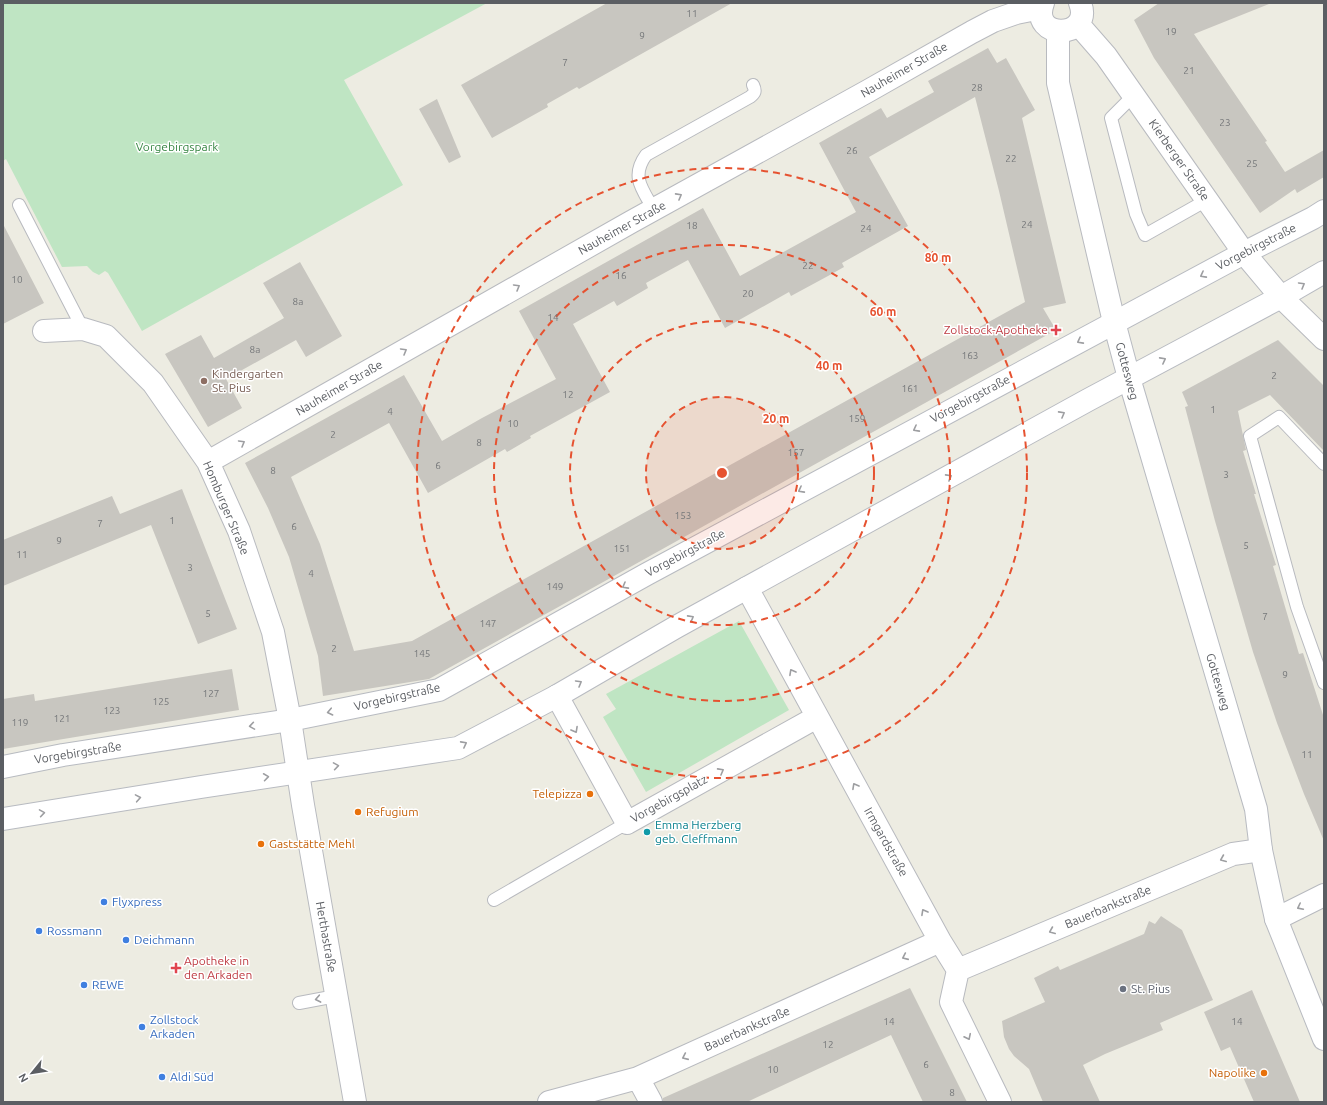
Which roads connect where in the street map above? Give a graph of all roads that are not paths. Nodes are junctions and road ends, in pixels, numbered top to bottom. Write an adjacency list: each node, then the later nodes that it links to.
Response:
1 (1042, 6): 3 (street); 8 (street, Nauheimer Straße, one-way to 1)
2 (1082, 9): 3 (street, Kierberger Straße); 5 (street, Kierberger Straße)
3 (1058, 32): 13 (street)
4 (753, 85): 8 (lane)
5 (1134, 95): 6 (street, Kierberger Straße); 6 (lane)
6 (1207, 200): 10 (street, Kierberger Straße)
7 (20, 205): 14 (lane)
8 (654, 210): 18 (street, Nauheimer Straße, one-way to 8)
9 (1324, 211): 10 (street, Vorgebirgstraße)
10 (1244, 253): 12 (street, Kierberger Straße); 13 (street, Vorgebirgstraße, one-way to 13)
11 (1324, 272): 12 (street, one-way to 11)
12 (1281, 297): 16 (street, Kierberger Straße); 17 (street, one-way to 12)
13 (1114, 322): 17 (street, Gottesweg); 24 (street, Vorgebirgstraße, one-way to 24)
14 (83, 328): 15 (street, Homburger Straße); 18 (street, Homburger Straße)
15 (44, 331)
16 (1324, 339)
17 (1129, 378): 20 (street, one-way to 17); 29 (street, Gottesweg)
18 (208, 462): 24 (street, Homburger Straße)
19 (1324, 464): 21 (lane)
20 (746, 588): 22 (street, one-way to 20); 23 (street, Irmgardstraße, one-way to 20)
21 (1324, 683)
22 (557, 696): 26 (street, one-way to 22); 28 (street, Vorgebirgsplatz, one-way to 28)
23 (817, 717): 28 (street, Vorgebirgsplatz, one-way to 23); 33 (street, Irmgardstraße, one-way to 23)
24 (290, 720): 25 (street, Vorgebirgstraße, one-way to 25); 26 (street, Homburger Straße)
25 (3, 766)
26 (298, 772): 27 (street, one-way to 26); 35 (street, Herthastraße)
27 (3, 819)
28 (627, 823): 31 (lane)
29 (1261, 850): 32 (street, Gottesweg); 34 (street, Bauerbankstraße, one-way to 34)
30 (1324, 895): 32 (street, one-way to 32)
31 (494, 900)
32 (1276, 920): 37 (street, Gottesweg)
33 (940, 941): 34 (street, Irmgardstraße); 38 (street, Bauerbankstraße, one-way to 38)
34 (958, 970): 42 (street, one-way to 42)
35 (336, 996): 36 (lane, one-way to 36); 39 (street, Herthastraße)
36 (299, 1003)
37 (1324, 1039)
38 (638, 1078): 40 (street, Bauerbankstraße); 41 (street)
39 (355, 1102)
40 (549, 1102)
41 (651, 1102)
42 (1000, 1102)

